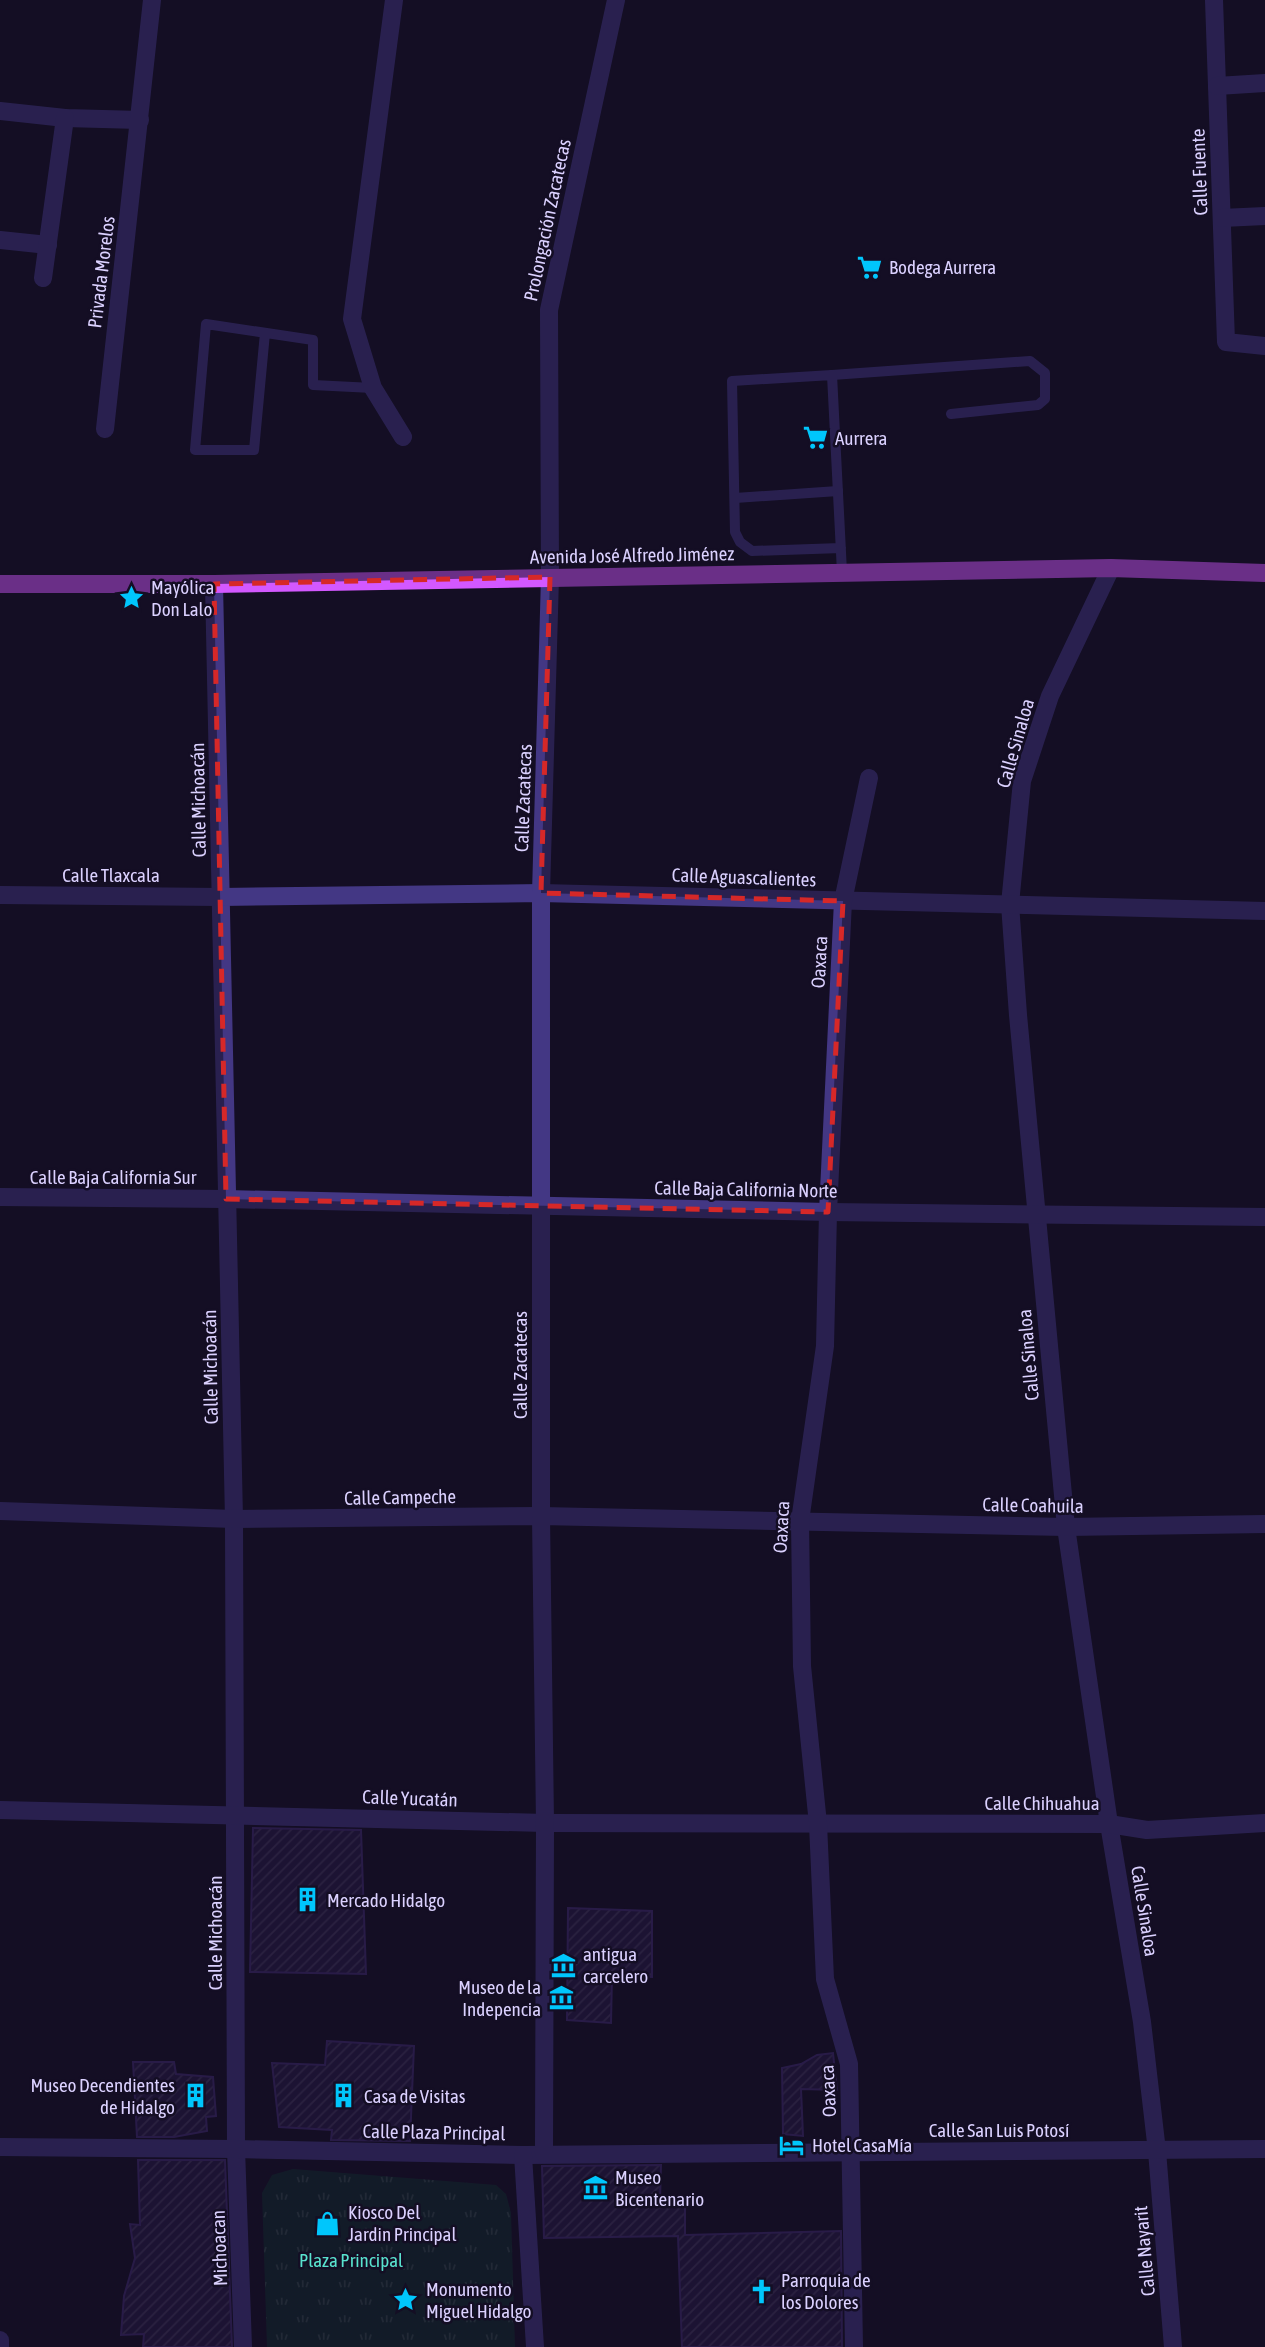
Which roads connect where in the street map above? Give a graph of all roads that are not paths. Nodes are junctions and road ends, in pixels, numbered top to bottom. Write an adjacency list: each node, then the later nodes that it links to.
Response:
1 (152, 0): 9 (street, Privada Morelos)
2 (394, 0): 18 (street)
3 (616, 0): 28 (street, Prolongación Zacatecas)
4 (1214, 0): 6 (street, Calle Fuente)
5 (1265, 83): 6 (street)
6 (1217, 86): 11 (street, Calle Fuente)
7 (0, 111): 8 (street)
8 (65, 118): 9 (street); 13 (street)
9 (140, 120): 20 (street, Privada Morelos)
10 (1265, 216): 11 (street)
11 (1222, 218): 16 (street, Calle Fuente)
12 (0, 240): 13 (street)
13 (48, 244): 14 (street)
14 (43, 278)
15 (265, 333): 15 (lane); 18 (lane)
16 (1265, 346)
17 (832, 375): 19 (lane); 22 (lane); 23 (lane)
18 (373, 388): 21 (street)
19 (951, 414)
20 (105, 429)
21 (403, 437)
22 (838, 491): 23 (lane); 24 (lane)
23 (735, 498): 24 (lane)
24 (841, 548): 26 (lane)
25 (1111, 568): 26 (main road, Avenida José Alfredo Jiménez); 27 (main road, Avenida José Alfredo Jiménez); 36 (street, Calle Sinaloa)
26 (842, 572): 28 (main road, Avenida José Alfredo Jiménez)
27 (1265, 573)
28 (550, 577): 30 (main road, Avenida José Alfredo Jiménez); 32 (street, Calle Zacatecas)
29 (0, 584): 30 (main road, Avenida José Alfredo Jiménez)
30 (214, 584): 34 (street, Calle Michoacán)
31 (869, 778): 35 (street, Oaxaca)
32 (541, 893): 34 (street, Calle Aguascalientes); 35 (street, Calle Aguascalientes); 40 (street, Calle Zacatecas)
33 (0, 895): 34 (street, Calle Tlaxcala)
34 (221, 897): 39 (street, Calle Michoacán)
35 (843, 901): 36 (street, Calle Aguascalientes); 41 (street, Oaxaca)
36 (1010, 904): 37 (street, Calle Aguascalientes); 42 (street, Calle Sinaloa)
37 (1265, 911)
38 (0, 1197): 39 (street, Calle Baja California Sur)
39 (226, 1199): 40 (street, Calle Baja California Norte); 46 (street, Calle Michoacán)
40 (541, 1206): 41 (street, Calle Baja California Norte); 45 (street, Calle Zacatecas)
41 (828, 1212): 42 (street, Calle Baja California Norte); 47 (street, Oaxaca)
42 (1036, 1214): 43 (street, Calle Baja California Norte); 49 (street, Calle Sinaloa)
43 (1265, 1217)
44 (0, 1511): 46 (street, Calle Campeche)
45 (541, 1516): 46 (street, Calle Campeche); 47 (street, Calle Campeche); 52 (street, Calle Zacatecas)
46 (234, 1520): 51 (street, Calle Michoacán)
47 (800, 1521): 49 (street, Calle Coahuila); 54 (street, Oaxaca)
48 (1265, 1524): 49 (street, Calle Coahuila)
49 (1066, 1527): 55 (street, Calle Sinaloa)
50 (0, 1810): 51 (street, Calle Yucatán)
51 (235, 1815): 52 (street, Calle Yucatán); 57 (street, Calle Michoacán)
52 (545, 1823): 54 (street, Calle Yucatán); 61 (street, Calle Zacatecas)
53 (1265, 1823): 55 (street, Calle Chihuahua)
54 (818, 1824): 55 (street, Calle Chihuahua); 60 (street, Oaxaca)
55 (1109, 1824): 59 (street, Calle Sinaloa)
56 (0, 2147): 57 (street, Calle Plaza Principal)
57 (236, 2149): 62 (street, Calle Plaza Principal); 65 (street, Michoacan)
58 (1265, 2149): 59 (street, Calle San Luis Potosí)
59 (1157, 2151): 60 (street, Calle San Luis Potosí); 68 (street, Calle Nayarit)
60 (851, 2152): 61 (street, Calle San Luis Potosí); 67 (street, Oaxaca)
61 (544, 2154): 62 (street, Calle San Luis Potosí)
62 (523, 2155): 66 (street, Calle Plaza Principal)
63 (0, 2340): 64 (street)
64 (0, 2347)
65 (243, 2347)
66 (535, 2347)
67 (854, 2347)
68 (1173, 2347)

